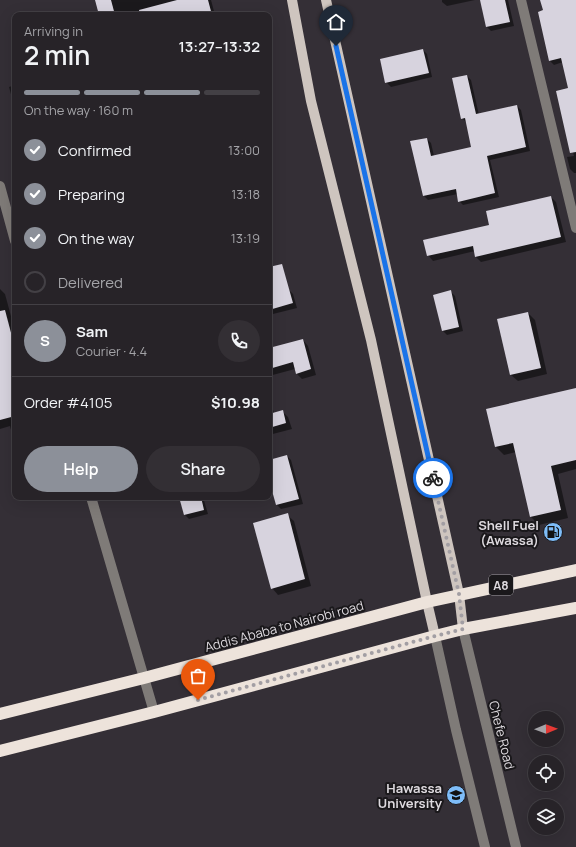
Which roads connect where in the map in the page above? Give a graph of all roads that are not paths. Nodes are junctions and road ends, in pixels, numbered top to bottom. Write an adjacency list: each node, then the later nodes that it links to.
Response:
1 (292, 0): 11 (main road)
2 (326, 0): 10 (main road)
3 (521, 0): 6 (street)
4 (0, 186): 5 (street)
5 (4, 215): 7 (street)
6 (576, 228)
7 (12, 233)
8 (92, 500): 15 (street)
9 (576, 570): 10 (highway, Addis Ababa to Nairobi road / A8)
10 (459, 594): 11 (highway, Addis Ababa to Nairobi road / A8); 13 (main road)
11 (427, 602): 14 (main road); 15 (highway, Addis Ababa to Nairobi road / A8)
12 (576, 608): 13 (highway)
13 (463, 629): 14 (highway); 20 (street, Chefe Road)
14 (435, 636): 16 (highway); 19 (street)
15 (144, 678): 16 (street); 17 (highway, Addis Ababa to Nairobi road / A8)
16 (154, 712): 18 (highway)
17 (0, 714)
18 (0, 751)
19 (485, 847)
20 (516, 847)

